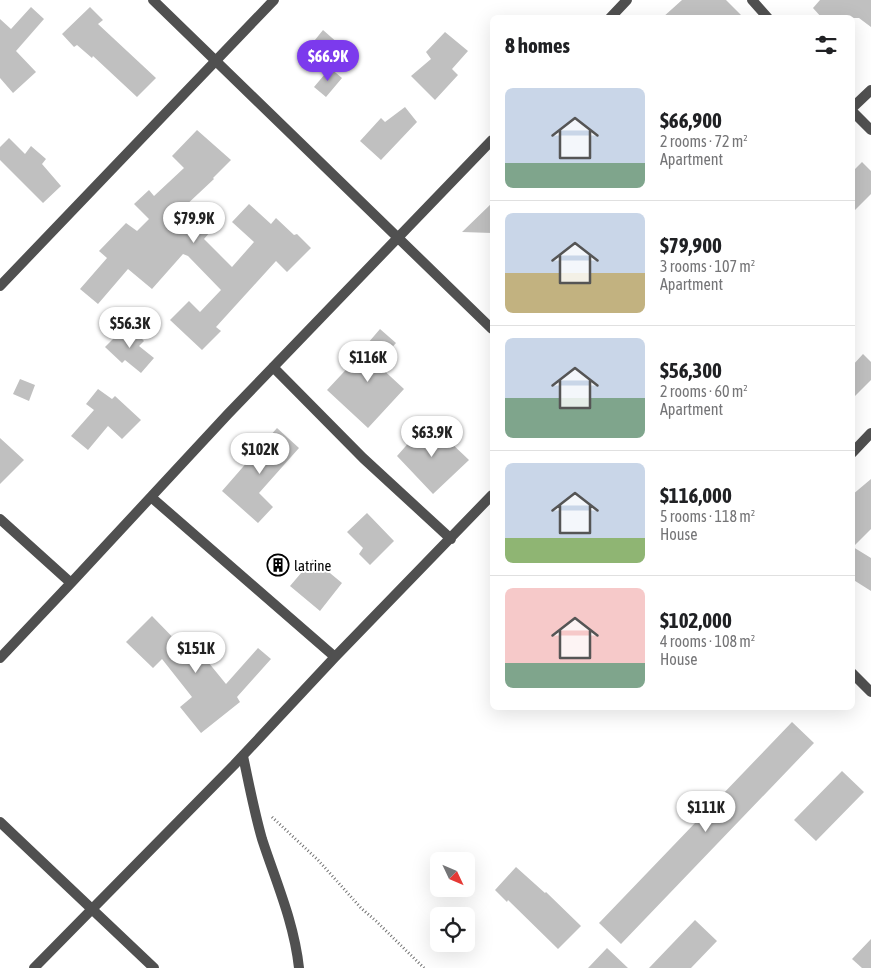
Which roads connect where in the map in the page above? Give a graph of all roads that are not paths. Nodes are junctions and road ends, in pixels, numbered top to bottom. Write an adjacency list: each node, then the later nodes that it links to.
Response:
1 (153, 0): 7 (street)
2 (274, 0): 7 (street)
3 (627, 0): 5 (street)
4 (752, 0): 6 (street)
5 (613, 15)
6 (765, 15)
7 (216, 61): 13 (street); 14 (street)
8 (871, 90): 9 (street)
9 (855, 106)
10 (855, 112): 11 (street)
11 (871, 130)
12 (490, 142): 13 (street)
13 (399, 238): 15 (street); 16 (street)
14 (0, 286)
15 (490, 327)
16 (273, 367): 19 (street); 22 (street)
17 (871, 433): 18 (street)
18 (855, 450)
19 (151, 497): 23 (street); 24 (street)
20 (490, 497): 22 (street)
21 (0, 519): 23 (street)
22 (451, 539): 24 (street)
23 (72, 583): 25 (street)
24 (335, 657): 28 (street)
25 (0, 658)
26 (855, 676): 27 (street)
27 (871, 692)
28 (242, 756): 30 (street); 33 (street)
29 (0, 822): 30 (street)
30 (92, 909): 31 (street); 32 (street)
31 (34, 968)
32 (154, 968)
33 (299, 968)

